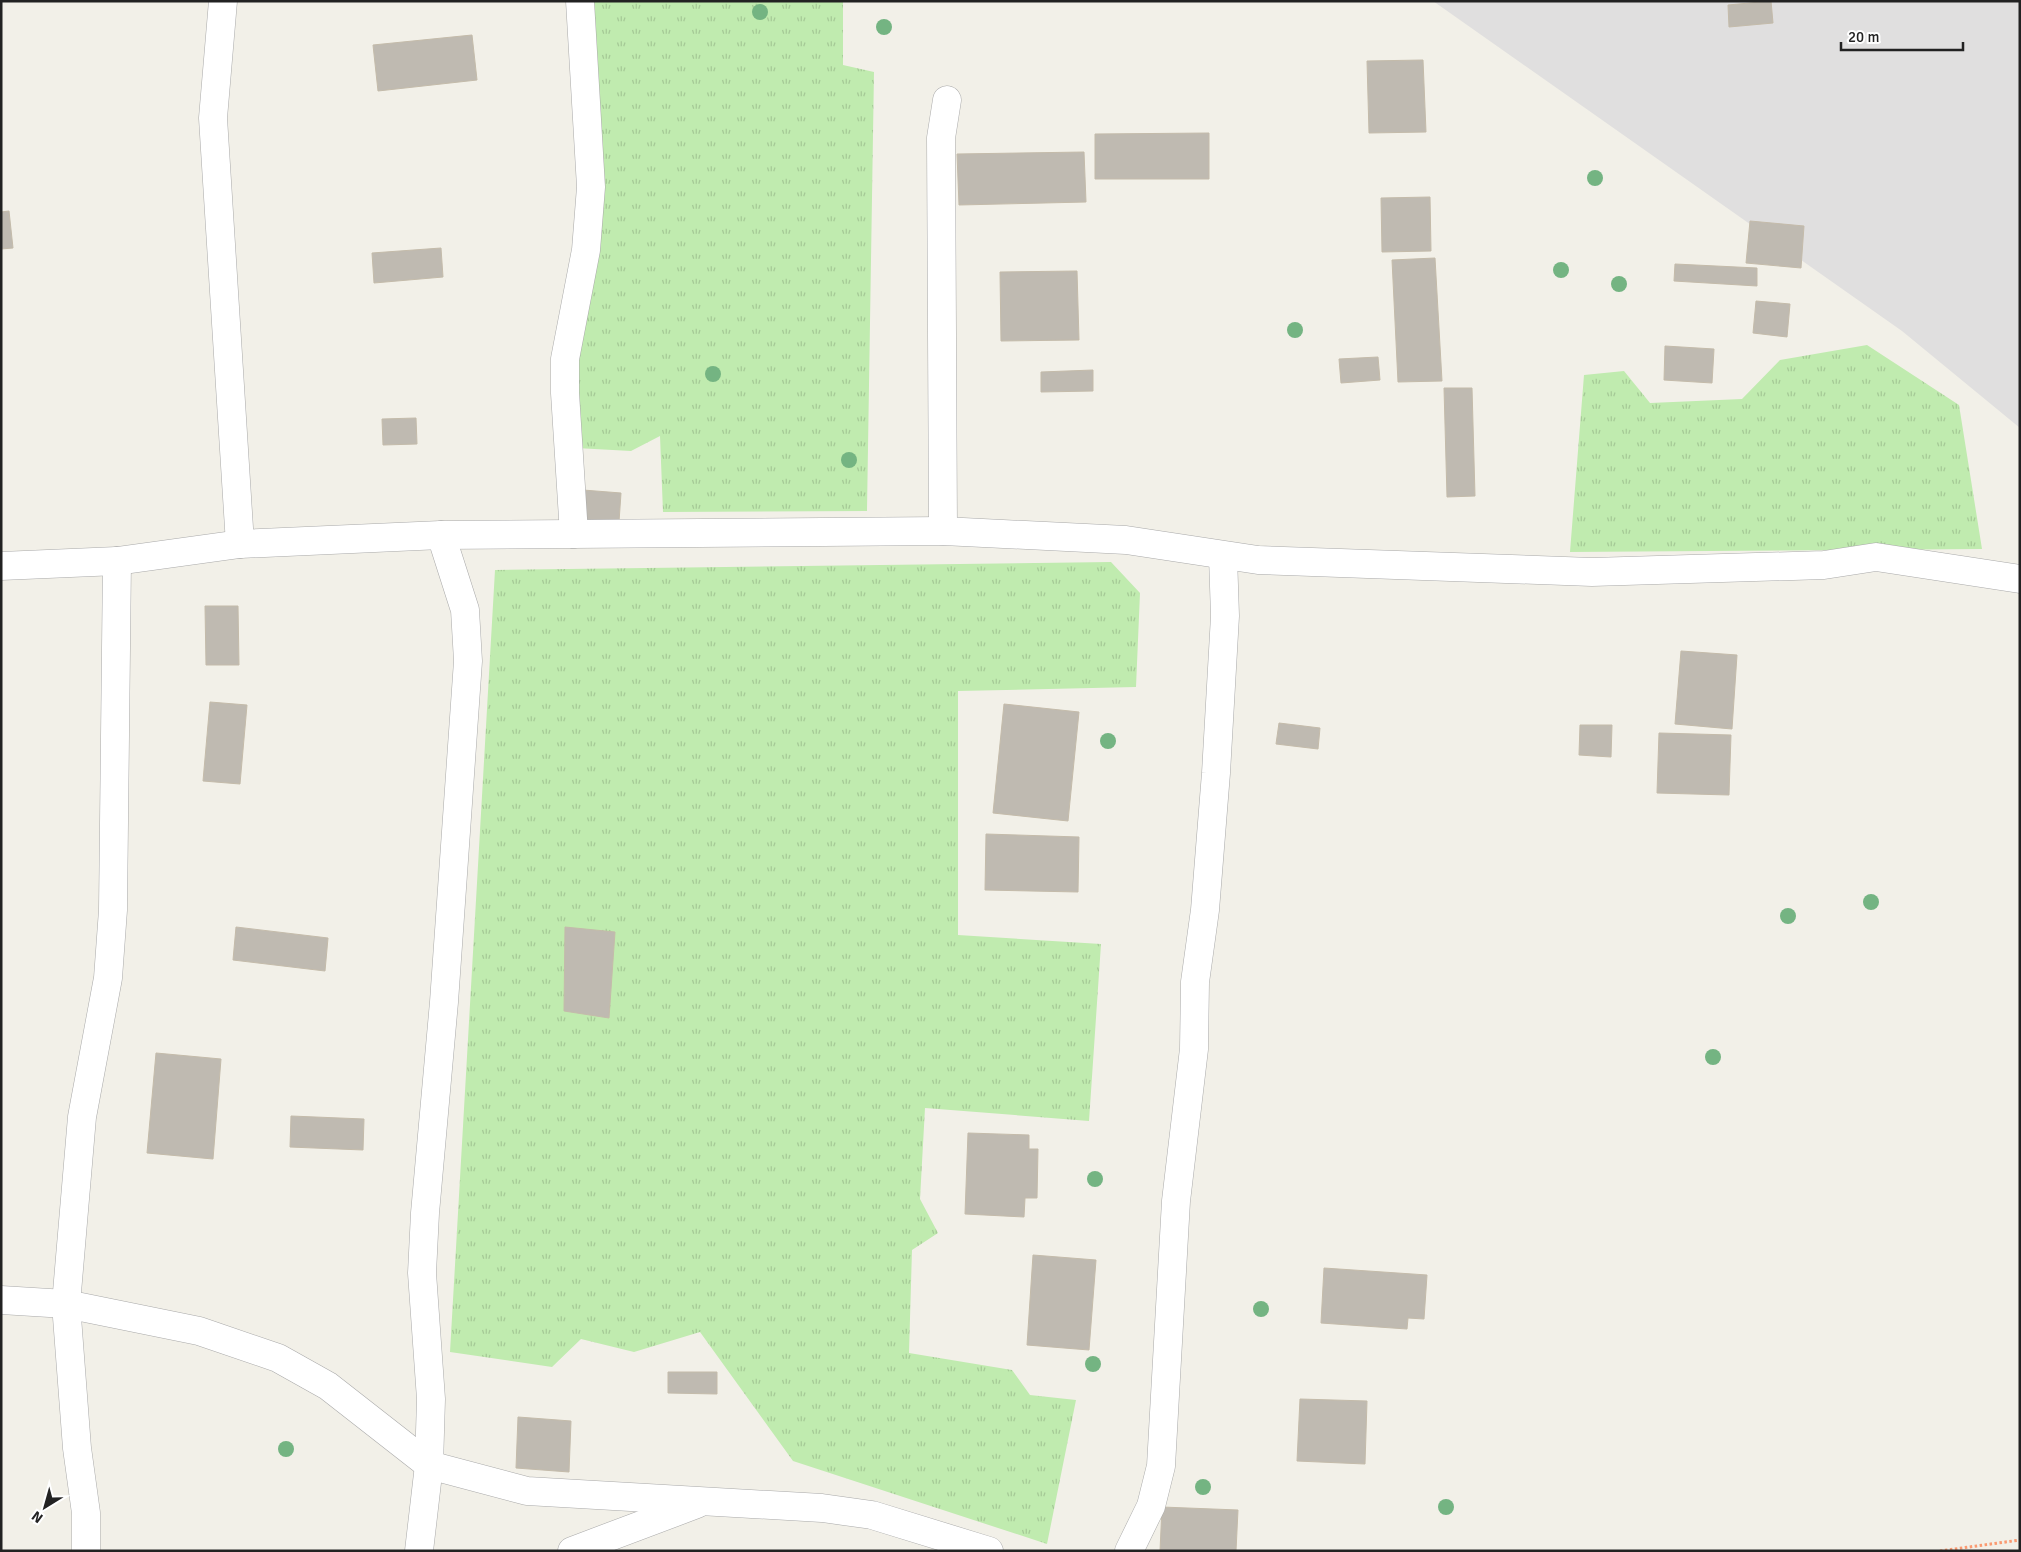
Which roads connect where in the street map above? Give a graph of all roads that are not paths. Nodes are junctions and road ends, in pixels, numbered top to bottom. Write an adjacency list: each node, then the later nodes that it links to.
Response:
1 (223, 1): 7 (street)
2 (580, 1): 5 (street)
3 (947, 100): 4 (street)
4 (943, 531): 5 (street); 8 (street)
5 (574, 534): 6 (street)
6 (441, 535): 7 (street); 14 (street)
7 (240, 544): 9 (street)
8 (1223, 556): 11 (street); 20 (street)
9 (117, 562): 10 (street); 13 (street)
10 (1, 566)
11 (2020, 579)
12 (1, 1300): 13 (street)
13 (66, 1304): 14 (street); 16 (street)
14 (429, 1465): 15 (street); 17 (street)
15 (706, 1500): 18 (street); 19 (street)
16 (86, 1551)
17 (419, 1551)
18 (572, 1551)
19 (989, 1551)
20 (1129, 1551)

